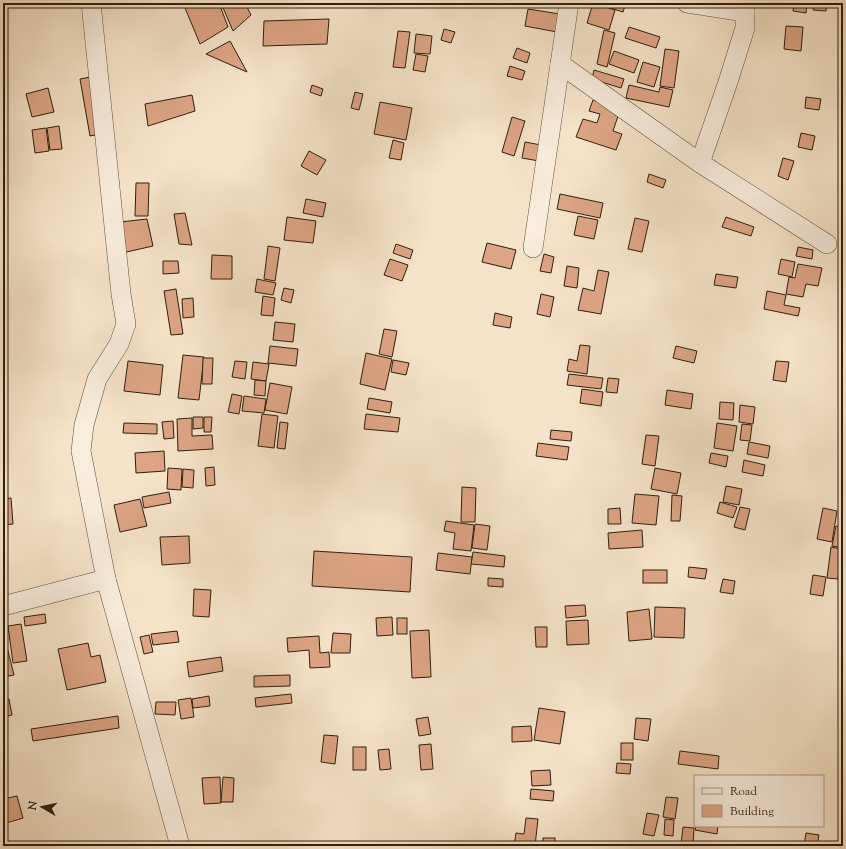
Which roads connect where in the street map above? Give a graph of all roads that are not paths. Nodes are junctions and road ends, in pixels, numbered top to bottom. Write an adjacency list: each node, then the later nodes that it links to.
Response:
1 (92, 3): 9 (street)
2 (569, 3): 5 (street)
3 (687, 3): 4 (street)
4 (745, 8): 6 (street)
5 (560, 64): 6 (street); 8 (street)
6 (700, 163): 7 (street)
7 (827, 244)
8 (533, 248)
9 (106, 579): 10 (street); 11 (street)
10 (3, 606)
11 (180, 846)

